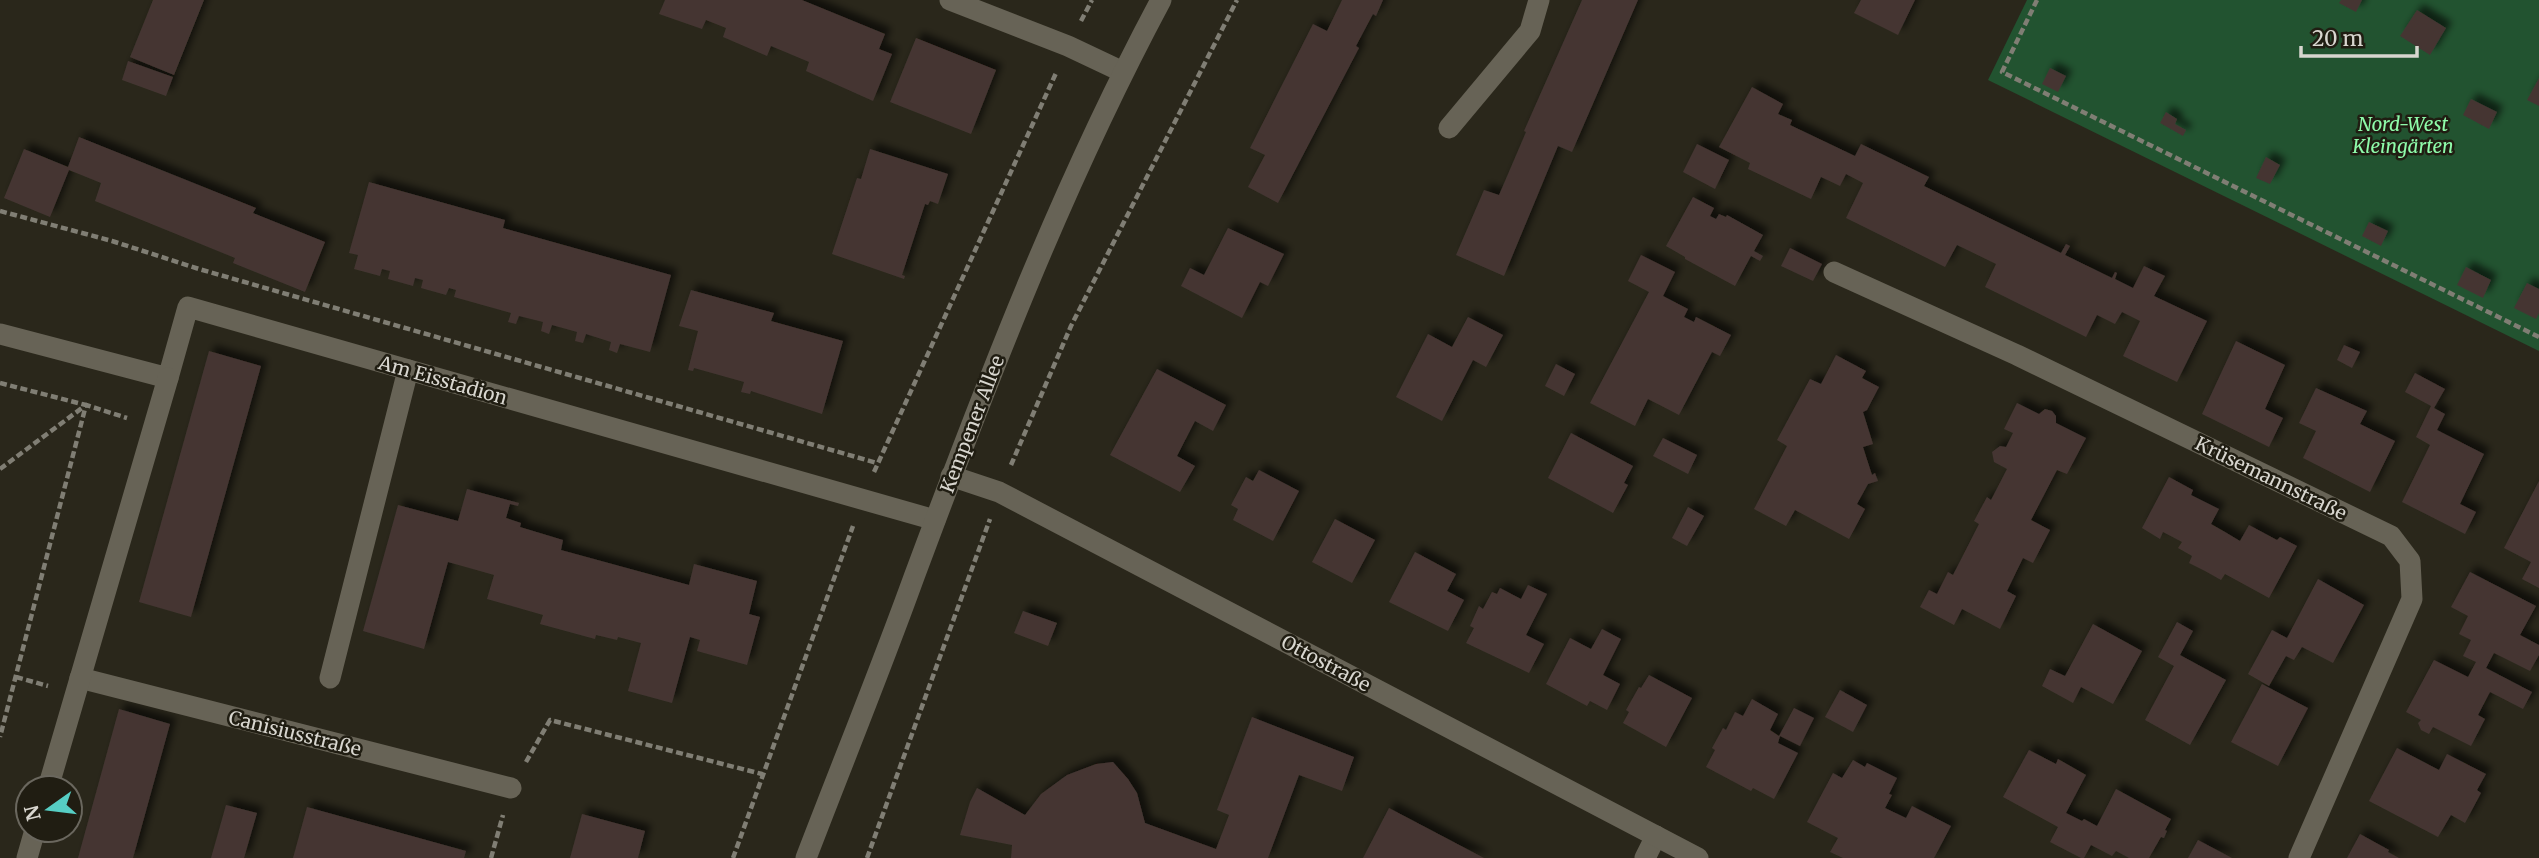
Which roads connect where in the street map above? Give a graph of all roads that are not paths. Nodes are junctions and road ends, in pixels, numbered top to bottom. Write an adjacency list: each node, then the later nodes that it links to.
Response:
1 (950, 0): 4 (street)
2 (1161, 0): 4 (street, Kempener Allee)
3 (1539, 0): 5 (street)
4 (1123, 72): 10 (street, Kempener Allee)
5 (1449, 128)
6 (1833, 272): 20 (street, Krüsemannstraße)
7 (0, 334): 9 (street)
8 (408, 370): 9 (street, Am Eisstadion); 11 (street, Am Eisstadion); 13 (street)
9 (168, 378): 12 (street)
10 (951, 476): 11 (street, Kempener Allee); 16 (street, Ottostraße)
11 (935, 520): 17 (street, Kempener Allee)
12 (80, 678): 14 (street); 15 (street, Canisiusstraße)
13 (330, 678)
14 (52, 774)
15 (511, 788)
16 (1656, 836): 18 (street); 19 (street, Ottostraße)
17 (806, 858)
18 (1645, 858)
19 (1698, 858)
20 (2299, 858)

